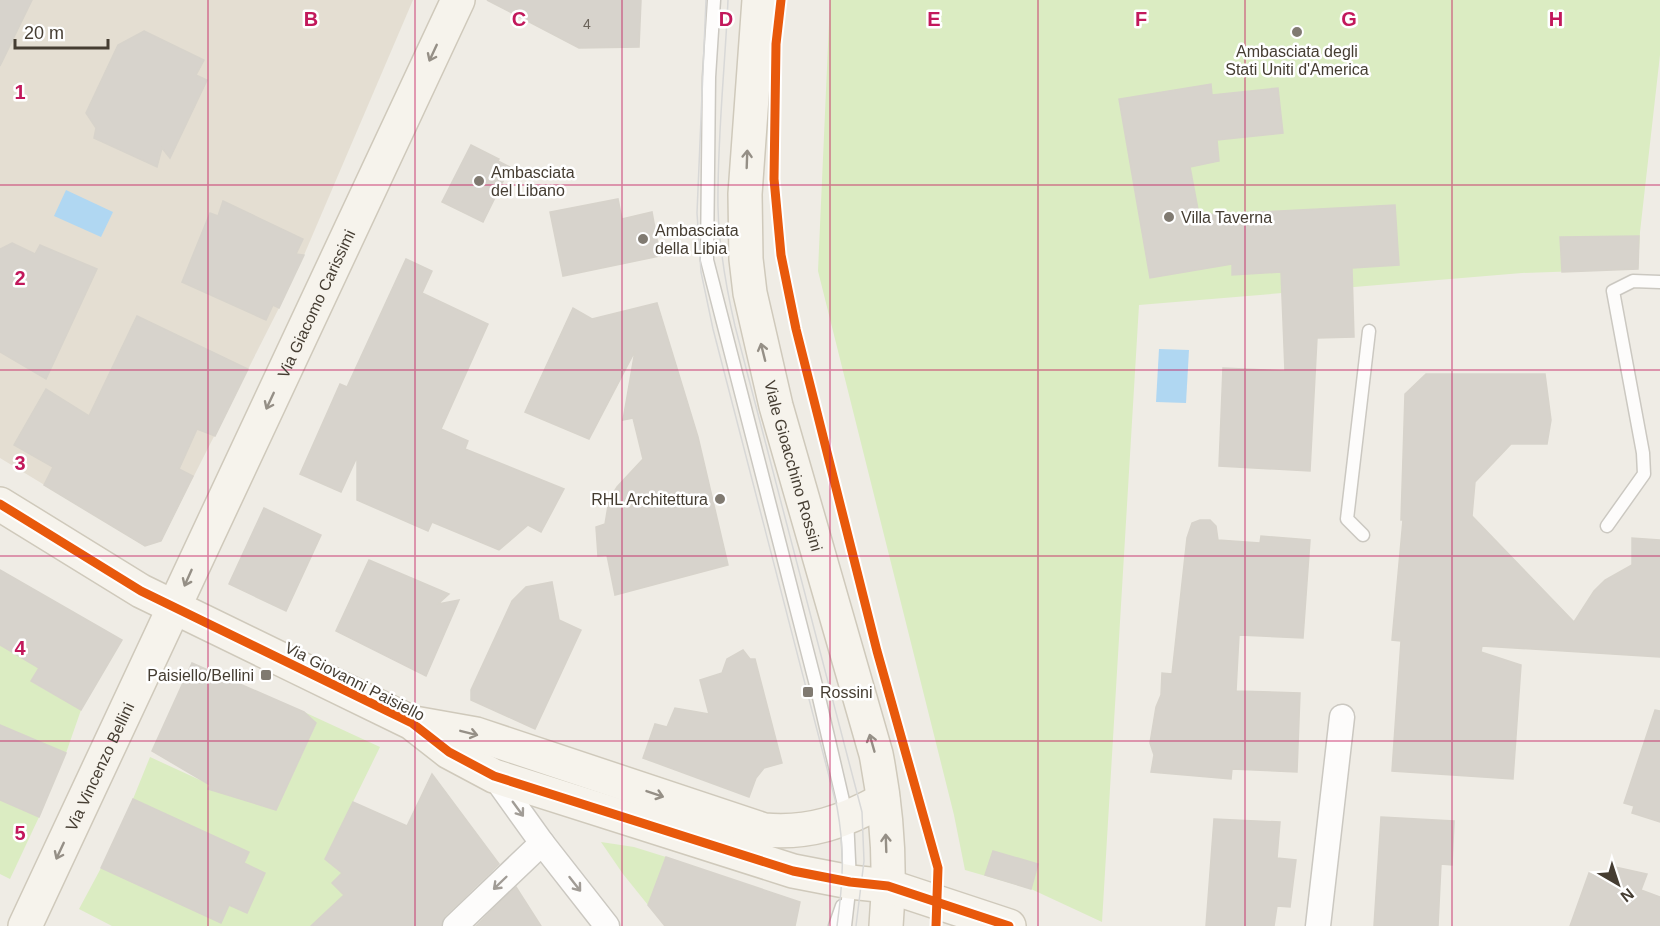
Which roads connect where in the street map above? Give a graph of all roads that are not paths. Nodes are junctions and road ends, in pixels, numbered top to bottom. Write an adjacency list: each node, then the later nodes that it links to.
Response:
1 (458, 0): 9 (street, Via Giacomo Carissimi, one-way to 9)
2 (714, 0): 14 (lane, Viale Gioacchino Rossini)
3 (759, 0): 13 (street, Viale Gioacchino Rossini, one-way to 3)
4 (1660, 282): 7 (lane)
5 (1370, 331): 8 (lane)
6 (0, 504): 9 (street, Via Giovanni Paisiello)
7 (1607, 526)
8 (1364, 535)
9 (175, 608): 11 (street, Via Giovanni Paisiello); 18 (street, Via Vincenzo Bellini, one-way to 18)
10 (1342, 717): 25 (street)
11 (412, 723): 12 (street, Via Giovanni Paisiello); 14 (street, Via Giovanni Paisiello, one-way to 14)
12 (494, 776): 15 (street, one-way to 15); 16 (street, Via Giovanni Paisiello)
13 (883, 800): 14 (street, Via Giovanni Paisiello); 17 (street, Viale Gioacchino Rossini, one-way to 13)
14 (847, 818): 16 (lane, Viale Gioacchino Rossini)
15 (542, 843): 19 (street, one-way to 19); 20 (street, one-way to 20)
16 (850, 882): 17 (street, Via Giovanni Paisiello); 21 (lane, Viale Gioacchino Rossini); 22 (lane, Viale Gioacchino Rossini)
17 (888, 886): 23 (street, Viale Gioacchino Rossini); 24 (street, Via Giovanni Paisiello)
18 (25, 926)
19 (455, 926)
20 (607, 926)
21 (835, 926)
22 (845, 926)
23 (886, 926)
24 (1010, 926)
25 (1318, 926)

